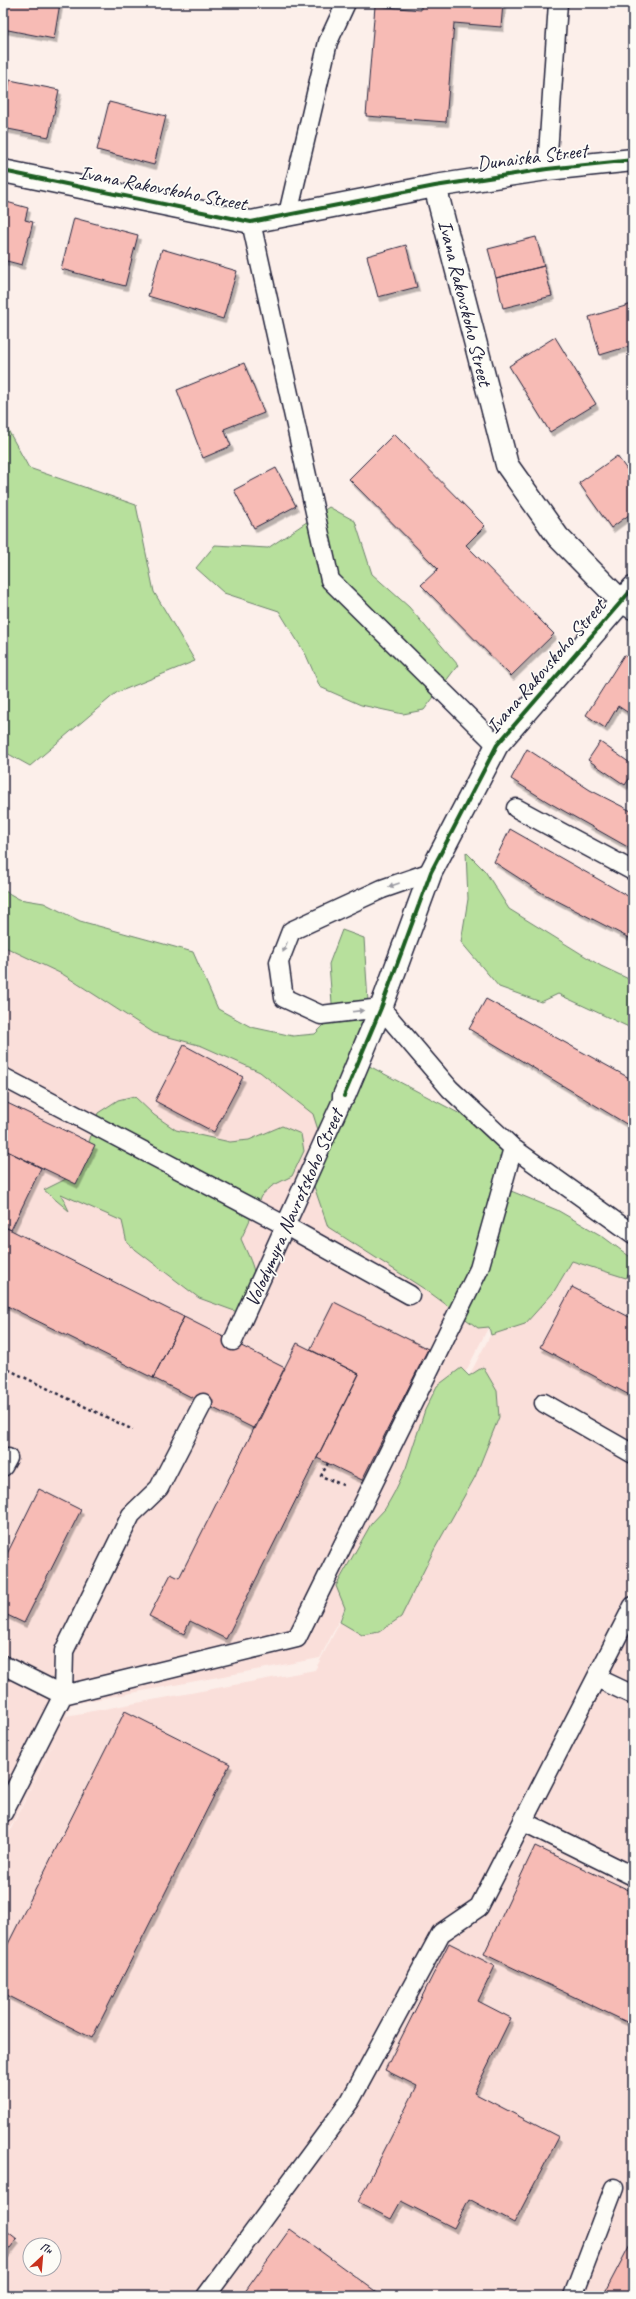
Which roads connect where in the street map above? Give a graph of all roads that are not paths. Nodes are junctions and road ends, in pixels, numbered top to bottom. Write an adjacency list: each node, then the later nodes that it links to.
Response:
1 (346, 3): 7 (lane)
2 (558, 3): 4 (lane)
3 (633, 160): 4 (street, Dunaiska Street)
4 (547, 169): 6 (street, Dunaiska Street)
5 (3, 171): 8 (street, Ivana Rakovskoho Street)
6 (435, 186): 7 (street, Ivana Rakovskoho Street); 9 (street, Ivana Rakovskoho Street)
7 (288, 214): 8 (street, Ivana Rakovskoho Street)
8 (251, 222): 10 (lane)
9 (629, 599): 10 (street, Ivana Rakovskoho Street)
10 (497, 745): 13 (street, Ivana Rakovskoho Street)
11 (516, 808): 12 (lane)
12 (633, 871)
13 (431, 872): 14 (street, Ivana Rakovskoho Street); 14 (lane, one-way to 14)
14 (381, 1008): 16 (street, Volodymyra Navrotskoho Street); 17 (lane)
15 (3, 1077): 18 (lane)
16 (344, 1096): 18 (lane, Volodymyra Navrotskoho Street)
17 (513, 1148): 19 (lane); 28 (lane)
18 (286, 1226): 20 (lane); 21 (lane, Volodymyra Navrotskoho Street)
19 (633, 1234)
20 (410, 1295)
21 (233, 1341)
22 (203, 1403): 28 (lane)
23 (544, 1403): 24 (lane)
24 (633, 1454)
25 (633, 1606): 27 (lane)
26 (3, 1665): 28 (lane)
27 (597, 1678): 29 (lane); 31 (lane)
28 (63, 1695): 30 (lane)
29 (633, 1695)
30 (3, 1813)
31 (524, 1822): 32 (lane); 34 (lane)
32 (633, 1876)
33 (614, 2188): 35 (lane)
34 (206, 2296)
35 (573, 2296)

